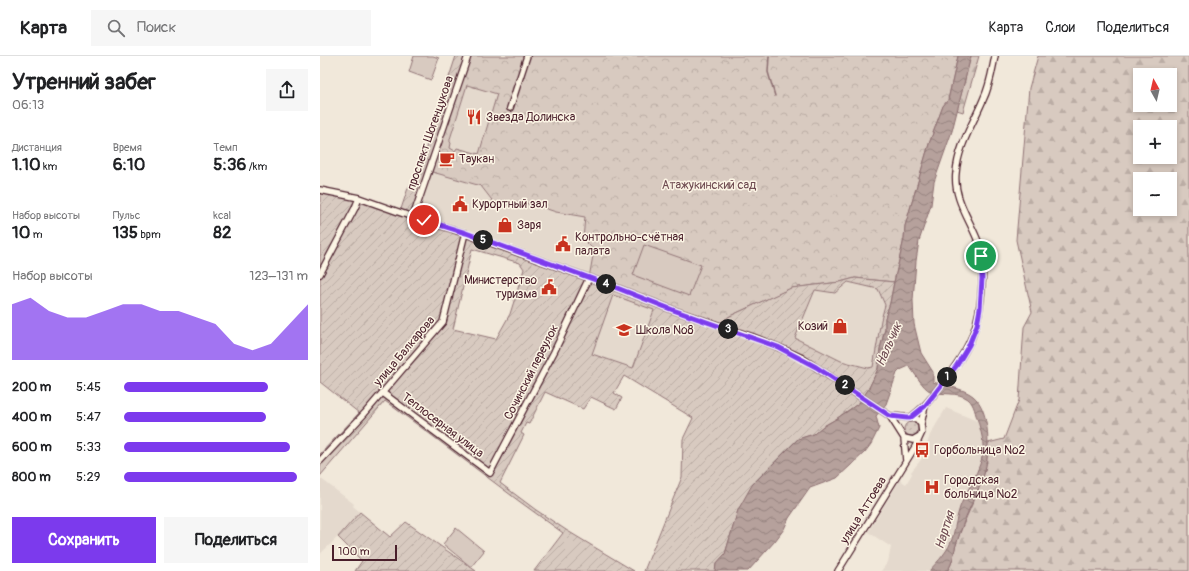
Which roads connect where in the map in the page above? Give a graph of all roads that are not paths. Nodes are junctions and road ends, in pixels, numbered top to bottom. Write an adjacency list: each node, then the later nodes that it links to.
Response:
1 (468, 56): 7 (street, проспект Шогенцукова)
2 (527, 56): 4 (street)
3 (994, 56): 12 (street)
4 (510, 108)
5 (320, 190): 6 (street)
6 (359, 198): 7 (street); 9 (street)
7 (413, 217): 8 (street)
8 (466, 233): 10 (street); 11 (street, улица Балкарова)
9 (320, 274)
10 (589, 278): 13 (street); 20 (street, Сочинский переулок)
11 (383, 393): 18 (street, улица Балкарова); 20 (street, Теплосерная улица)
12 (925, 406): 14 (street); 15 (street)
13 (890, 416): 14 (street); 16 (street)
14 (908, 418): 15 (street); 16 (street)
15 (921, 424): 17 (street)
16 (902, 435): 17 (street); 19 (street)
17 (920, 435): 19 (street, улица Аттоева)
18 (320, 461)
19 (906, 461): 21 (street, улица Аттоева)
20 (490, 473)
21 (838, 571)

